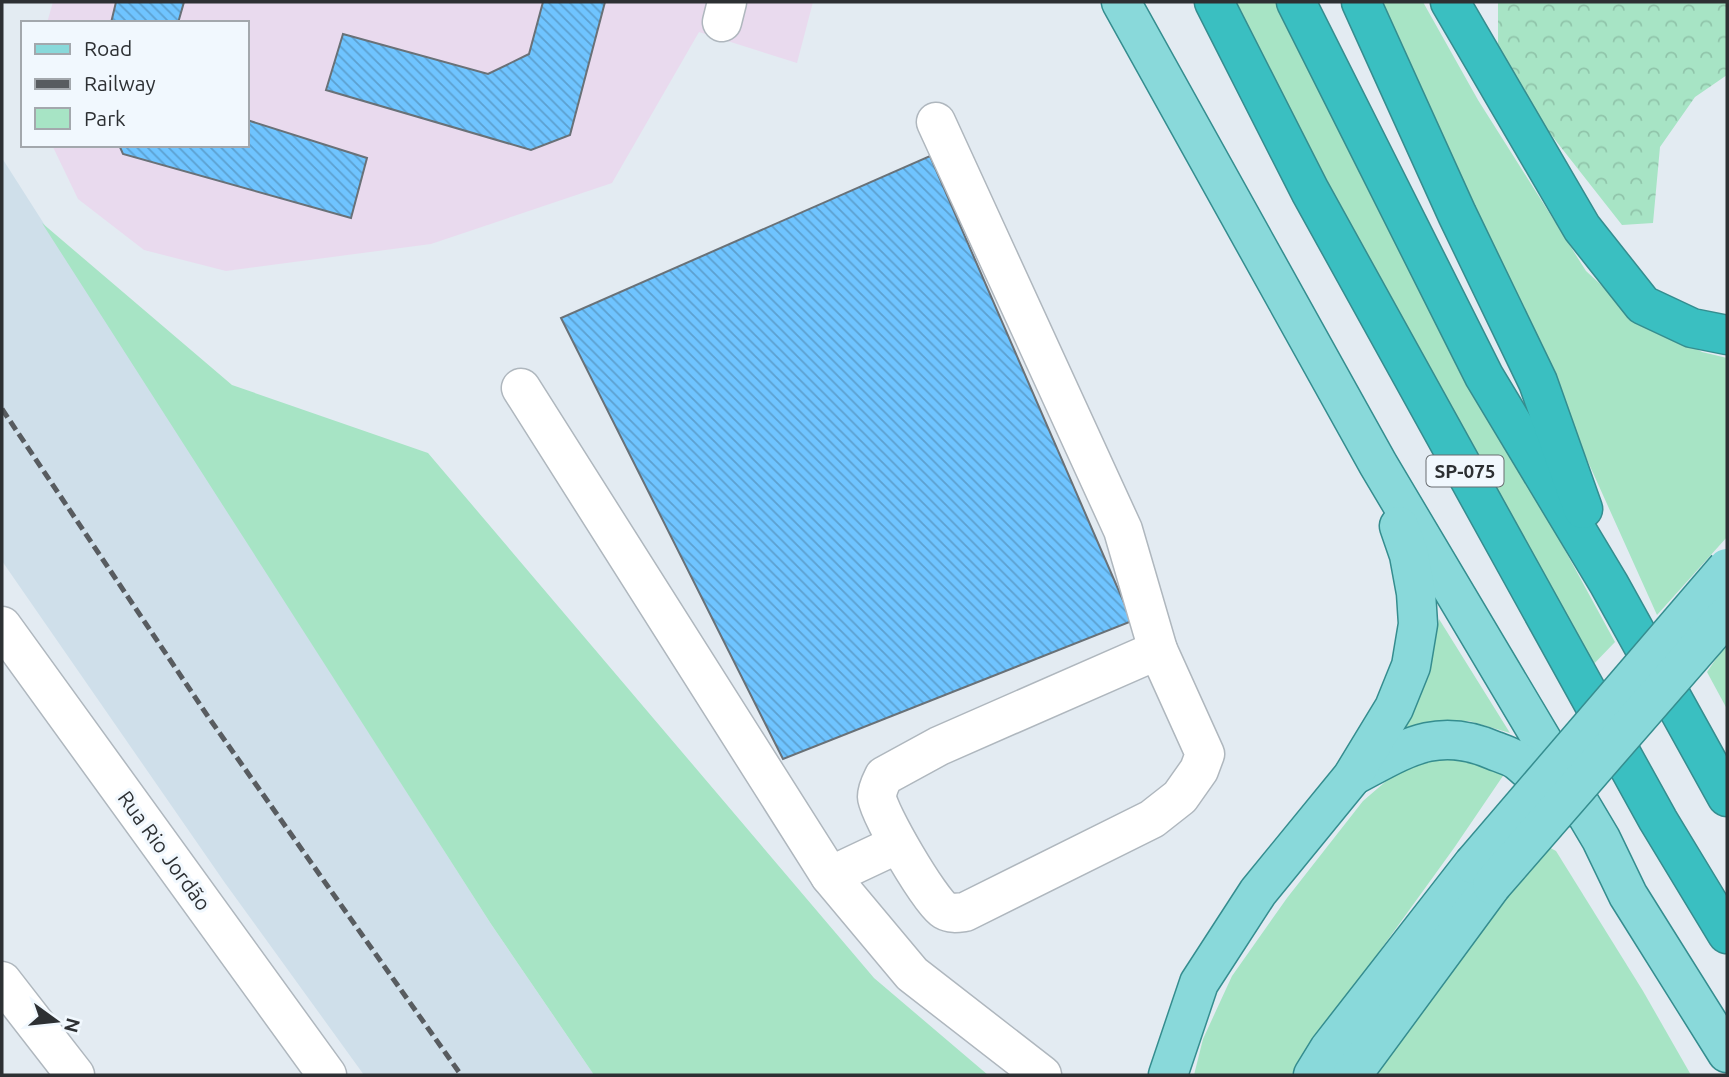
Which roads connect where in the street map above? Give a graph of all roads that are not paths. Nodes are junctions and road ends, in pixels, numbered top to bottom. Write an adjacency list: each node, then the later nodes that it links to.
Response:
1 (1121, 2): 9 (main road)
2 (1214, 2): 22 (highway, SP-075)
3 (1296, 2): 11 (highway, SP-075)
4 (1361, 2): 11 (highway)
5 (1450, 2): 7 (highway)
6 (936, 122): 14 (street)
7 (1727, 335)
8 (521, 388): 20 (street)
9 (1378, 464): 15 (main road); 17 (main road)
10 (1727, 568): 19 (main road, bridge)
11 (1609, 584): 16 (highway, SP-075)
12 (1727, 615): 19 (main road, bridge)
13 (2, 626): 26 (street, Rua Rio Jordão)
14 (1158, 650): 18 (street); 18 (street)
15 (1352, 777): 17 (main road); 28 (main road)
16 (1727, 797)
17 (1601, 839): 21 (main road)
18 (898, 844): 20 (street)
19 (1483, 874): 29 (main road); 30 (main road)
20 (830, 876): 27 (street)
21 (1628, 895): 24 (main road); 31 (main road)
22 (1727, 934)
23 (2, 981): 25 (street)
24 (1727, 1054)
25 (75, 1075)
26 (327, 1075)
27 (1042, 1075)
28 (1168, 1075)
29 (1313, 1075)
30 (1352, 1075)
31 (1714, 1075)

